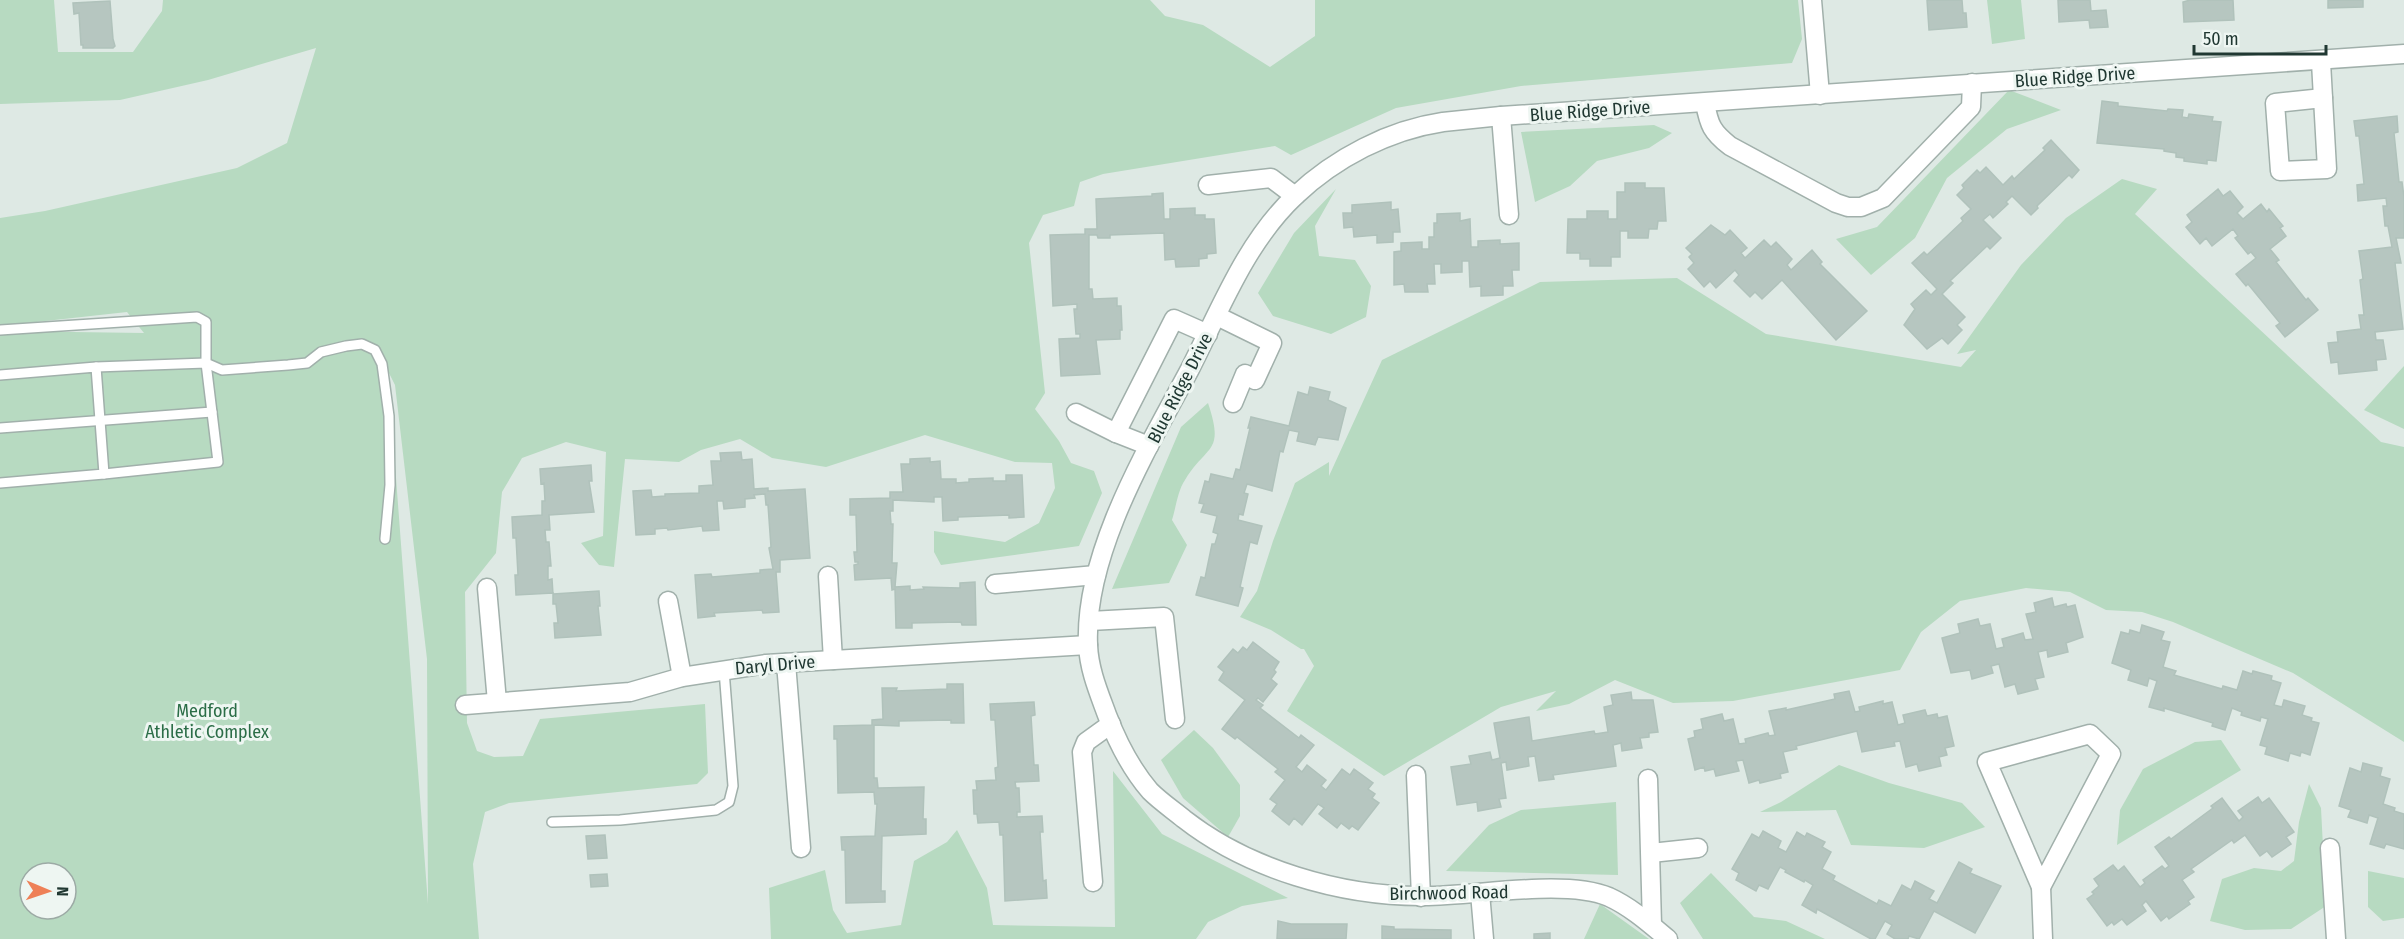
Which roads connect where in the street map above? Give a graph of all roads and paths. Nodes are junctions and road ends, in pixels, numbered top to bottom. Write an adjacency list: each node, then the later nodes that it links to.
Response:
1 (1812, 0): 5 (street)
2 (2404, 54): 3 (street, Blue Ridge Drive)
3 (2321, 62): 4 (street, Blue Ridge Drive); 6 (street)
4 (1972, 84): 5 (street, Blue Ridge Drive); 7 (street)
5 (1820, 95): 7 (street, Blue Ridge Drive)
6 (2323, 98): 6 (street)
7 (1706, 103): 8 (street, Blue Ridge Drive)
8 (1501, 116): 10 (street, Blue Ridge Drive); 11 (street)
9 (1208, 185): 10 (street)
10 (1295, 196): 12 (street, Blue Ridge Drive)
11 (1509, 215)
12 (1217, 316): 14 (street, Blue Ridge Drive); 18 (street)
13 (0, 330): 15 (lane)
14 (1208, 334): 23 (street); 24 (street, Blue Ridge Drive)
15 (206, 363): 16 (lane); 19 (lane); 27 (lane)
16 (96, 367): 17 (lane); 21 (lane)
17 (0, 375)
18 (1233, 403)
19 (212, 412): 21 (lane); 25 (lane)
20 (1076, 413): 23 (street)
21 (98, 419): 22 (lane); 25 (lane)
22 (0, 428)
23 (1116, 433): 24 (street)
24 (1149, 446): 28 (street, Blue Ridge Drive)
25 (104, 474): 26 (lane)
26 (0, 483)
27 (385, 540)
28 (1096, 575): 30 (street); 33 (street, Blue Ridge Drive)
29 (828, 576): 35 (street)
30 (995, 584)
31 (487, 588): 39 (street)
32 (668, 601): 38 (street)
33 (1090, 621): 34 (street, Blue Ridge Drive); 41 (street)
34 (1088, 645): 35 (street, Daryl Drive); 42 (street, Birchwood Road)
35 (833, 660): 36 (street, Daryl Drive)
36 (786, 663): 37 (street, Daryl Drive); 46 (street)
37 (724, 670): 38 (street, Daryl Drive); 45 (lane)
38 (682, 677): 39 (street, Daryl Drive)
39 (496, 702): 40 (street, Daryl Drive)
40 (465, 705)
41 (1175, 719)
42 (1111, 724): 50 (street); 53 (street, Birchwood Road)
43 (1416, 775): 53 (street)
44 (1648, 779): 49 (street)
45 (552, 822)
46 (801, 848)
47 (1698, 848): 49 (street)
48 (2330, 848): 58 (street)
49 (1651, 854): 54 (street)
50 (1093, 882)
51 (2041, 887): 51 (street); 57 (street)
52 (1480, 893): 53 (street, Birchwood Road); 54 (street, Birchwood Road); 55 (street)
53 (1421, 897)
54 (1652, 925): 56 (street, Birchwood Road)
55 (1484, 939)
56 (1668, 939)
57 (2043, 939)
58 (2336, 939)

